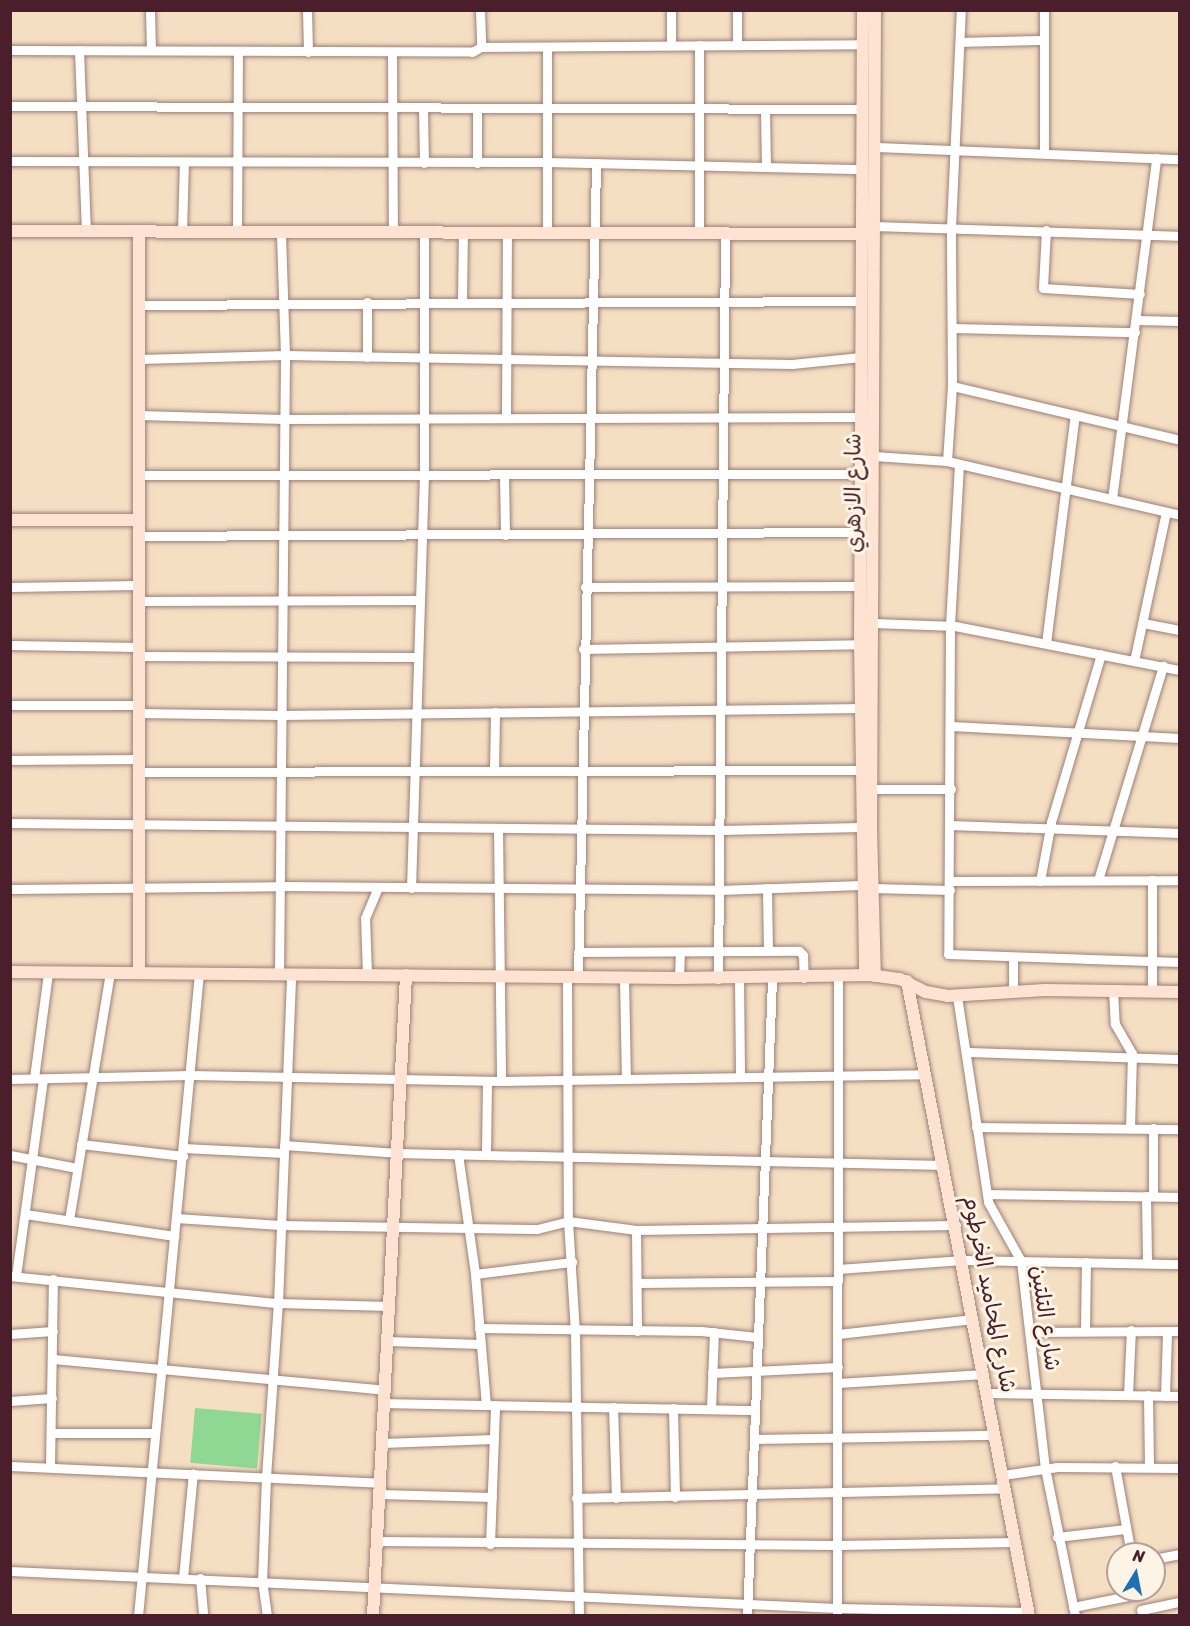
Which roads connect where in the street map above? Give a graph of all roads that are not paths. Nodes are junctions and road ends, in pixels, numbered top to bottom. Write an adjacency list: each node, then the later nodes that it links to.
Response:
1 (150, 10): 20 (street)
2 (307, 10): 22 (street)
3 (480, 10): 17 (street)
4 (671, 10): 13 (street)
5 (737, 10): 15 (street)
6 (863, 10): 12 (street, شارع الازهري)
7 (875, 10): 34 (street, شارع الازهري)
8 (961, 10): 11 (street)
9 (1044, 10): 10 (street)
10 (1044, 40): 11 (street); 36 (street)
11 (961, 42): 35 (street)
12 (863, 44): 15 (street); 33 (street, شارع الازهري)
13 (671, 45): 14 (street); 16 (street)
14 (699, 45): 15 (street); 31 (street)
15 (737, 45)
16 (547, 46): 17 (street); 30 (street)
17 (481, 47): 23 (street)
18 (10, 50): 19 (street)
19 (79, 50): 20 (street); 24 (street)
20 (151, 50): 21 (street)
21 (238, 52): 22 (street); 26 (street)
22 (309, 52): 23 (street)
23 (392, 52): 27 (street)
24 (82, 105): 25 (street); 26 (street); 40 (street)
25 (10, 106)
26 (238, 106): 27 (street); 43 (street)
27 (391, 107): 28 (street); 47 (street)
28 (423, 107): 29 (street); 44 (street)
29 (477, 109): 30 (street); 45 (street)
30 (546, 109): 31 (street); 42 (street)
31 (698, 109): 32 (street); 48 (street)
32 (765, 110): 33 (street); 49 (street)
33 (863, 110): 50 (street, شارع الازهري)
34 (875, 147): 35 (street); 52 (street, شارع الازهري)
35 (954, 150): 36 (street); 51 (street)
36 (1044, 152): 37 (street)
37 (1156, 158): 38 (street); 68 (street)
38 (1179, 159)
39 (10, 161): 40 (street)
40 (84, 162): 41 (street); 55 (street)
41 (184, 162): 43 (street); 57 (street)
42 (546, 162): 45 (street); 46 (street); 64 (street)
43 (237, 163): 47 (street); 58 (street)
44 (424, 163): 45 (street); 47 (street)
45 (477, 163)
46 (596, 163): 48 (street); 65 (street)
47 (390, 164): 60 (street)
48 (699, 165): 49 (street); 66 (street)
49 (766, 166): 50 (street)
50 (863, 169): 52 (street, شارع الازهري)
51 (951, 227): 52 (street); 53 (street); 82 (street)
52 (869, 230): 67 (street); 76 (street, شارع الازهري); 103 (street, شارع الازهري)
53 (1046, 230): 68 (street); 70 (street)
54 (10, 231): 55 (street)
55 (86, 231): 56 (street)
56 (139, 232): 57 (street); 79 (street)
57 (183, 232): 58 (street)
58 (237, 232): 59 (street)
59 (281, 232): 60 (street); 78 (street)
60 (393, 233): 61 (street)
61 (424, 233): 62 (street); 72 (street)
62 (464, 233): 63 (street); 73 (street)
63 (507, 233): 64 (street); 74 (street)
64 (547, 233): 65 (street)
65 (595, 233): 66 (street); 71 (street)
66 (699, 234): 67 (street)
67 (725, 234): 75 (street)
68 (1147, 235): 69 (street); 70 (street)
69 (1179, 236)
70 (1140, 294): 80 (street)
71 (594, 300): 74 (street); 75 (street); 88 (street)
72 (424, 301): 73 (street); 77 (street); 90 (street)
73 (462, 301): 74 (street)
74 (506, 301): 87 (street)
75 (724, 301): 76 (street); 91 (street)
76 (862, 301): 86 (street, شارع الازهري)
77 (367, 302): 78 (street); 85 (street)
78 (281, 303): 79 (street); 84 (street)
79 (139, 305): 89 (street)
80 (1137, 320): 81 (street); 83 (street)
81 (1179, 321)
82 (952, 328): 83 (street); 92 (street)
83 (1135, 332): 101 (street)
84 (285, 355): 85 (street); 89 (street); 100 (street)
85 (367, 357): 90 (street)
86 (861, 357): 91 (street); 99 (street, شارع الازهري)
87 (507, 358): 88 (street); 90 (street); 96 (street)
88 (590, 358): 91 (street); 97 (street)
89 (139, 359): 93 (street)
90 (425, 359): 95 (street)
91 (724, 361): 98 (street)
92 (952, 386): 94 (street); 104 (street)
93 (139, 415): 100 (street); 109 (street)
94 (1075, 415): 101 (street); 113 (street)
95 (424, 417): 96 (street); 100 (street); 107 (street)
96 (506, 417): 97 (street)
97 (588, 417): 98 (street); 111 (street)
98 (723, 417): 99 (street); 112 (street)
99 (861, 417): 108 (street, شارع الازهري)
100 (284, 419): 106 (street)
101 (1124, 427): 102 (street); 114 (street)
102 (1179, 440)
103 (874, 456): 104 (street); 134 (street, شارع الازهري)
104 (946, 461): 105 (street)
105 (959, 464): 113 (street); 136 (street)
106 (283, 472): 107 (street); 109 (street); 122 (street)
107 (424, 472): 110 (street); 123 (street)
108 (860, 474): 112 (street); 120 (street, شارع الازهري)
109 (139, 475): 118 (street)
110 (504, 475): 111 (street); 124 (street)
111 (587, 476): 112 (street); 121 (street)
112 (723, 476): 119 (street)
113 (1066, 488): 114 (street); 138 (street)
114 (1112, 499): 115 (street)
115 (1166, 512): 116 (street); 135 (street)
116 (1179, 514)
117 (10, 520): 118 (street)
118 (139, 520): 125 (street)
119 (722, 531): 120 (street); 121 (street); 130 (street)
120 (860, 532): 127 (street, شارع الازهري)
121 (586, 533): 124 (street); 129 (street)
122 (283, 534): 123 (street); 125 (street); 131 (street)
123 (420, 535): 124 (street); 132 (street)
124 (505, 535)
125 (139, 536): 126 (street)
126 (138, 585): 128 (street); 133 (street)
127 (860, 586): 130 (street); 139 (street, شارع الازهري)
128 (10, 587)
129 (585, 587): 130 (street); 142 (street)
130 (722, 588): 141 (street)
131 (281, 599): 132 (street); 133 (street); 146 (street)
132 (420, 600): 145 (street)
133 (139, 601): 143 (street)
134 (873, 623): 136 (street); 151 (street, شارع الازهري)
135 (1143, 623): 137 (street); 147 (street)
136 (950, 625): 138 (street); 158 (street)
137 (1179, 630)
138 (1046, 643): 144 (street)
139 (860, 644): 141 (street); 151 (street, شارع الازهري)
140 (10, 645): 143 (street)
141 (721, 648): 142 (street); 156 (street)
142 (583, 649): 155 (street)
143 (139, 652): 146 (street); 152 (street)
144 (1101, 654): 147 (street); 159 (street)
145 (418, 657): 146 (street); 153 (street)
146 (280, 658): 157 (street)
147 (1134, 661): 148 (street)
148 (1163, 666): 149 (street); 160 (street)
149 (1179, 670)
150 (10, 705): 152 (street)
151 (866, 708): 156 (street); 165 (street, شارع الازهري); 170 (street, شارع الازهري)
152 (139, 709): 157 (street); 163 (street)
153 (416, 712): 154 (street); 157 (street); 166 (street)
154 (495, 712): 155 (street); 167 (street)
155 (583, 712): 156 (street); 169 (street)
156 (721, 712): 168 (street)
157 (280, 715): 164 (street)
158 (951, 726): 159 (street); 171 (street)
159 (1078, 733): 160 (street); 179 (street)
160 (1142, 736): 161 (street); 182 (street)
161 (1179, 738)
162 (10, 760): 163 (street)
163 (139, 766): 164 (street); 174 (street)
164 (282, 770): 166 (street); 175 (street)
165 (860, 770): 168 (street); 177 (street, شارع الازهري)
166 (415, 771): 167 (street); 176 (street)
167 (494, 771): 169 (street)
168 (720, 771): 169 (street); 181 (street)
169 (581, 772): 180 (street)
170 (872, 789): 171 (street); 190 (street, شارع الازهري)
171 (951, 789): 173 (street)
172 (10, 823): 174 (street)
173 (950, 825): 179 (street); 191 (street)
174 (139, 826): 175 (street); 188 (street)
175 (282, 826): 176 (street); 189 (street)
176 (414, 827): 178 (street); 193 (street)
177 (861, 827): 181 (street); 190 (street, شارع الازهري)
178 (498, 828): 180 (street); 194 (street)
179 (1049, 828): 182 (street); 187 (street)
180 (581, 829): 181 (street); 195 (street)
181 (720, 830): 198 (street)
182 (1113, 831): 183 (street); 185 (street)
183 (1179, 833)
184 (1179, 878): 186 (street)
185 (1098, 880): 186 (street); 187 (street)
186 (1152, 880): 204 (street)
187 (1040, 881): 191 (street)
188 (139, 886): 189 (street); 197 (street); 209 (street)
189 (281, 886): 192 (street); 211 (street)
190 (867, 886): 191 (street); 196 (street); 214 (street, شارع الازهري)
191 (950, 886): 203 (street)
192 (378, 888): 193 (street); 212 (street)
193 (411, 888): 194 (street)
194 (498, 888): 195 (street); 215 (street)
195 (578, 888): 198 (street); 201 (street)
196 (767, 888): 198 (street); 200 (street)
197 (10, 889)
198 (719, 890): 199 (street)
199 (718, 951): 200 (street); 202 (street); 222 (street)
200 (768, 951): 221 (street)
201 (578, 952): 202 (street); 216 (street)
202 (680, 952): 219 (street)
203 (1013, 958): 204 (street); 226 (street)
204 (1152, 961): 205 (street); 227 (street)
205 (1179, 962)
206 (10, 972): 207 (street)
207 (48, 973): 208 (street); 240 (street)
208 (110, 973): 209 (street); 241 (street)
209 (139, 973): 210 (street)
210 (199, 973): 211 (street); 234 (street)
211 (285, 973): 212 (street); 242 (street)
212 (367, 974): 213 (street)
213 (406, 975): 215 (street); 244 (street)
214 (870, 975): 217 (street); 224 (street)
215 (502, 976): 216 (street); 246 (street)
216 (573, 977): 218 (street); 243 (street)
217 (838, 977): 221 (street); 235 (street)
218 (624, 978): 219 (street); 238 (street)
219 (680, 978): 222 (street)
220 (739, 978): 222 (street); 223 (street); 237 (street)
221 (804, 978): 223 (street)
222 (718, 979)
223 (772, 979): 236 (street)
224 (907, 981): 229 (street); 233 (street, شارع المحاميد الخرطوم)
225 (1113, 990): 226 (street); 227 (street); 231 (street)
226 (1013, 991): 229 (street)
227 (1152, 992): 228 (street)
228 (1179, 992)
229 (957, 996): 230 (street, شارع التلتين)
230 (966, 1052): 231 (street); 247 (street, شارع التلتين)
231 (1131, 1057): 232 (street); 248 (street)
232 (1179, 1059)
233 (926, 1074): 235 (street); 262 (street, شارع المحاميد الخرطوم)
234 (190, 1075): 241 (street); 242 (street); 253 (street)
235 (840, 1075): 236 (street); 261 (street)
236 (770, 1076): 237 (street); 260 (street)
237 (740, 1077): 238 (street)
238 (626, 1078): 243 (street)
239 (10, 1079): 240 (street)
240 (39, 1079): 241 (street); 259 (street)
241 (92, 1079): 251 (street)
242 (288, 1080): 244 (street); 252 (street)
243 (567, 1080): 246 (street); 258 (street)
244 (401, 1081): 245 (street); 254 (street)
245 (487, 1081): 246 (street); 255 (street)
246 (501, 1082)
247 (976, 1127): 248 (street); 264 (street, شارع التلتين)
248 (1130, 1128): 249 (street)
249 (1153, 1128): 250 (street); 265 (street)
250 (1179, 1129)
251 (81, 1144): 253 (street); 263 (street)
252 (284, 1149): 253 (street); 254 (street); 271 (street)
253 (183, 1152): 268 (street)
254 (397, 1153): 256 (street); 272 (street)
255 (486, 1153): 256 (street); 258 (street)
256 (458, 1154): 273 (street)
257 (10, 1155): 259 (street)
258 (567, 1157): 260 (street); 270 (street)
259 (33, 1160): 263 (street); 267 (street)
260 (766, 1162): 261 (street); 276 (street)
261 (839, 1164): 262 (street); 275 (street)
262 (944, 1165): 274 (street, شارع المحاميد الخرطوم)
263 (77, 1168): 269 (street)
264 (987, 1194): 265 (street); 280 (street, شارع التلتين)
265 (1150, 1196): 266 (street); 283 (street)
266 (1179, 1197)
267 (25, 1214): 269 (street); 287 (street)
268 (176, 1218): 271 (street); 278 (street)
269 (69, 1220): 278 (street)
270 (568, 1221): 273 (street); 277 (street); 281 (street)
271 (280, 1225): 272 (street); 293 (street)
272 (393, 1226): 273 (street); 294 (street)
273 (466, 1226): 286 (street)
274 (956, 1226): 275 (street); 279 (street, شارع المحاميد الخرطوم)
275 (838, 1227): 276 (street); 285 (street)
276 (763, 1228): 277 (street); 290 (street)
277 (636, 1230): 291 (street)
278 (174, 1236): 292 (street)
279 (963, 1260): 280 (street); 285 (street); 295 (street, شارع المحاميد الخرطوم)
280 (1021, 1261): 282 (street); 305 (street, شارع التلتين)
281 (572, 1262): 286 (street); 300 (street)
282 (1086, 1262): 283 (street); 297 (street)
283 (1147, 1263): 284 (street)
284 (1179, 1264)
285 (838, 1269): 289 (street)
286 (475, 1274): 296 (street)
287 (13, 1276): 288 (street)
288 (53, 1279): 292 (street); 299 (street)
289 (838, 1281): 290 (street); 307 (street)
290 (759, 1282): 291 (street); 308 (street)
291 (637, 1283): 301 (street)
292 (169, 1294): 293 (street); 313 (street)
293 (278, 1303): 294 (street); 317 (street)
294 (389, 1306): 309 (street)
295 (974, 1319): 307 (street); 316 (street, شارع المحاميد الخرطوم)
296 (479, 1328): 300 (street); 310 (street)
297 (1085, 1330): 298 (street); 305 (street)
298 (1131, 1330): 302 (street); 321 (street)
299 (53, 1331): 306 (street); 311 (street)
300 (575, 1331): 301 (street); 329 (street)
301 (637, 1331): 304 (street)
302 (1167, 1331): 303 (street); 323 (street)
303 (1179, 1331)
304 (714, 1332): 308 (street); 315 (street)
305 (1031, 1332): 320 (street, شارع التلتين)
306 (10, 1334)
307 (838, 1334): 312 (street)
308 (757, 1337): 314 (street)
309 (387, 1341): 310 (street); 325 (street)
310 (480, 1344): 328 (street)
311 (53, 1359): 313 (street); 326 (street)
312 (838, 1367): 314 (street); 318 (street)
313 (160, 1368): 317 (street); 335 (street)
314 (756, 1372): 315 (street); 333 (street)
315 (712, 1373): 332 (street)
316 (984, 1374): 318 (street); 319 (street, شارع المحاميد الخرطوم)
317 (271, 1380): 325 (street); 350 (street)
318 (838, 1383): 337 (street)
319 (987, 1393): 320 (street); 336 (street, شارع المحاميد الخرطوم)
320 (1036, 1395): 321 (street); 345 (street, شارع التلتين)
321 (1128, 1395): 322 (street)
322 (1148, 1395): 323 (street); 344 (street)
323 (1165, 1396): 324 (street)
324 (1179, 1396)
325 (384, 1397): 328 (street); 340 (street)
326 (52, 1398): 327 (street); 334 (street)
327 (10, 1401)
328 (490, 1405): 329 (street); 339 (street)
329 (575, 1406): 330 (street); 357 (street)
330 (613, 1407): 331 (street); 358 (street)
331 (673, 1408): 332 (street); 356 (street)
332 (711, 1409): 333 (street)
333 (755, 1410): 338 (street)
334 (52, 1433): 335 (street); 342 (street)
335 (154, 1433): 347 (street)
336 (995, 1436): 337 (street); 349 (street, شارع المحاميد الخرطوم)
337 (837, 1438): 338 (street); 353 (street)
338 (754, 1439): 354 (street)
339 (494, 1440): 340 (street); 355 (street)
340 (382, 1443): 352 (street)
341 (10, 1466): 342 (street)
342 (50, 1466): 347 (street)
343 (1115, 1466): 344 (street); 345 (street); 359 (street)
344 (1149, 1467): 346 (street)
345 (1045, 1468): 349 (street); 360 (street, شارع التلتين)
346 (1179, 1468)
347 (150, 1470): 348 (street); 369 (street)
348 (193, 1473): 350 (street); 370 (street)
349 (1003, 1475): 351 (street, شارع المحاميد الخرطوم)
350 (266, 1477): 352 (street); 372 (street)
351 (1004, 1488): 353 (street); 362 (street, شارع المحاميد الخرطوم)
352 (380, 1489): 355 (street); 361 (street)
353 (836, 1491): 354 (street); 367 (street)
354 (752, 1494): 356 (street); 366 (street)
355 (492, 1497): 364 (street)
356 (675, 1497): 358 (street)
357 (576, 1498): 358 (street); 365 (street)
358 (616, 1498)
359 (1126, 1529): 360 (street); 363 (street)
360 (1057, 1537): 378 (street, شارع التلتين)
361 (377, 1541): 364 (street); 373 (street)
362 (1016, 1542): 367 (street); 381 (street, شارع المحاميد الخرطوم)
363 (1129, 1542)
364 (490, 1544): 365 (street)
365 (578, 1544): 366 (street); 374 (street)
366 (750, 1545): 367 (street); 377 (street)
367 (837, 1545): 379 (street)
368 (10, 1572): 369 (street)
369 (140, 1576): 370 (street); 382 (street)
370 (183, 1578): 371 (street)
371 (200, 1578): 372 (street); 383 (street)
372 (262, 1582): 373 (street); 384 (street)
373 (375, 1585): 374 (street); 385 (street)
374 (579, 1596): 377 (street); 386 (street)
375 (1106, 1602): 378 (street)
376 (1179, 1602): 380 (street)
377 (748, 1603): 379 (street); 387 (street)
378 (1074, 1611)
379 (837, 1612): 381 (street)
380 (1142, 1613)
381 (1029, 1614)
382 (138, 1616)
383 (203, 1616)
384 (267, 1616)
385 (373, 1616)
386 (579, 1616)
387 (747, 1616)

